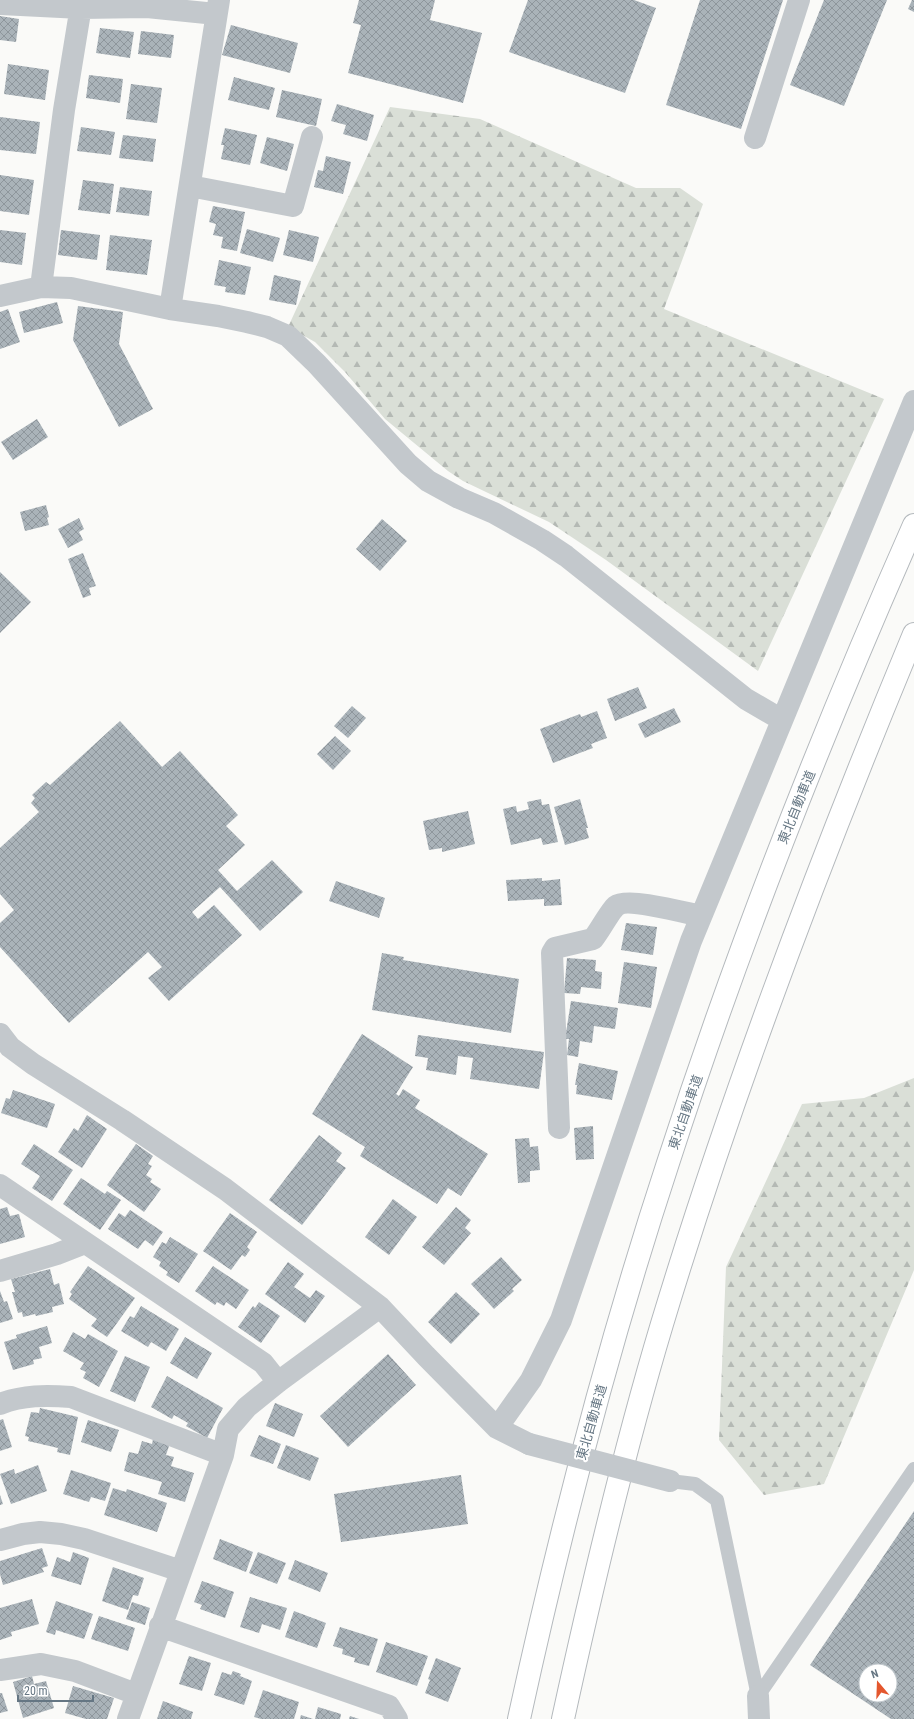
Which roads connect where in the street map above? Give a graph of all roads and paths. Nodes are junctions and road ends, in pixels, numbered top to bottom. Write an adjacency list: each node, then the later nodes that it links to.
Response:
1 (799, 0): 6 (street)
2 (0, 4): 3 (street)
3 (81, 4): 4 (street); 8 (street)
4 (218, 7): 7 (street)
5 (312, 137): 7 (street)
6 (755, 138)
7 (190, 186): 10 (street)
8 (41, 287): 9 (street); 10 (street)
9 (0, 296)
10 (170, 309): 14 (street)
11 (914, 401): 14 (street)
12 (914, 525): 36 (highway, 東北自動車道)
13 (914, 634): 37 (highway)
14 (782, 720): 15 (street)
15 (701, 916): 17 (street); 24 (street)
16 (3, 1044): 21 (street)
17 (559, 1128)
18 (0, 1185): 19 (street)
19 (85, 1243): 20 (street); 22 (street)
20 (0, 1271)
21 (380, 1307): 22 (street); 24 (street)
22 (278, 1382): 25 (street)
23 (0, 1404): 25 (street)
24 (497, 1428): 27 (street, bridge)
25 (223, 1455): 29 (street)
26 (914, 1469): 33 (lane)
27 (670, 1481): 33 (lane)
28 (0, 1540): 29 (street)
29 (180, 1571): 30 (street)
30 (160, 1626): 32 (street); 35 (street)
31 (0, 1670): 32 (street)
32 (136, 1694): 34 (street)
33 (758, 1696): 38 (street)
34 (128, 1719)
35 (397, 1719)
36 (518, 1719)
37 (563, 1719)
38 (759, 1719)

